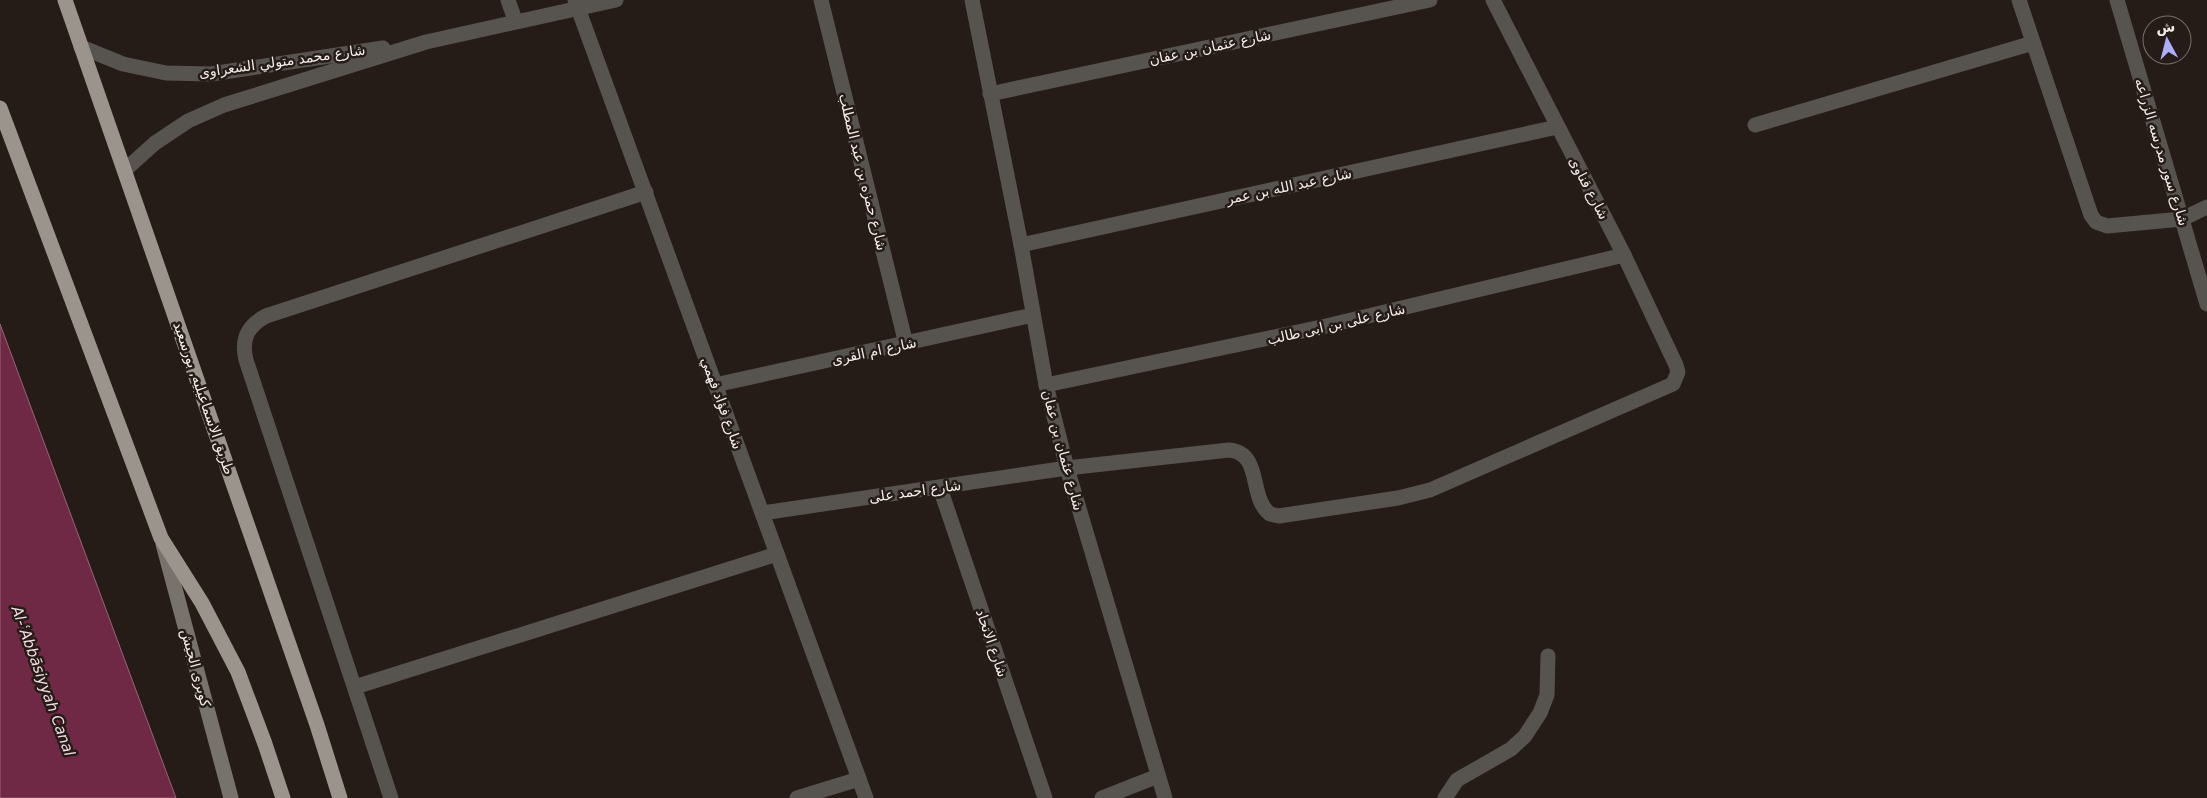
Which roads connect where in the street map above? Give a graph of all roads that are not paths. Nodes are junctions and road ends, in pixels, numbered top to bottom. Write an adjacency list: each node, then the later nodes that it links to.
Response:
1 (65, 0): 14 (highway, طريق الاسماعيليه, بورسعيد)
2 (508, 0): 11 (street)
3 (616, 0): 10 (street, شارع محمد متولي الشعراوى)
4 (821, 0): 27 (street, شارع حمزه بن عبد المطلب)
5 (972, 0): 15 (street, شارع عثمان بن عفان)
6 (1430, 0): 15 (street, شارع عثمان بن عفان)
7 (1493, 0): 18 (street, شارع قناوى)
8 (2019, 0): 13 (street)
9 (2117, 0): 22 (street, شارع سور مدرسه الزراعه)
10 (576, 4): 11 (street, شارع محمد متولي الشعراوى); 20 (street, شارع فؤاد فهمي)
11 (515, 20): 12 (street, شارع محمد متولي الشعراوى)
12 (426, 42): 14 (street, شارع محمد متولي الشعراوى); 19 (street, شارع محمد متولي الشعراوى)
13 (2033, 43): 17 (street); 22 (street)
14 (81, 47): 19 (highway, طريق الاسماعيليه, بورسعيد)
15 (990, 94): 23 (street, شارع عثمان بن عفان)
16 (0, 108): 34 (highway)
17 (1755, 125)
18 (1557, 128): 23 (street, شارع عبد الله بن عمر); 24 (street, شارع قناوى)
19 (125, 170): 42 (highway, طريق الاسماعيليه, بورسعيد)
20 (646, 192): 29 (street, شارع فؤاد فهمي); 37 (street)
21 (2207, 207): 22 (street)
22 (2182, 219): 25 (street, شارع سور مدرسه الزراعه)
23 (1021, 245): 26 (street, شارع عثمان بن عفان)
24 (1624, 255): 28 (street, شارع قناوى); 30 (street, شارع على بن ابى طالب)
25 (2207, 304)
26 (1033, 315): 27 (street, شارع ام القرى); 30 (street, شارع عثمان بن عفان)
27 (906, 344): 29 (street, شارع ام القرى)
28 (1677, 378): 31 (street, شارع احمد على)
29 (715, 385): 33 (street, شارع فؤاد فهمي)
30 (1046, 385): 31 (street, شارع عثمان بن عفان)
31 (1067, 468): 32 (street, شارع احمد على); 38 (street, شارع عثمان بن عفان)
32 (940, 488): 33 (street, شارع احمد على); 46 (street, شارع الاتحاد)
33 (762, 513): 35 (street, شارع فؤاد فهمي)
34 (161, 538): 40 (main road, كوبرى الجيش); 41 (highway)
35 (777, 554): 37 (street); 39 (street, شارع فؤاد فهمي)
36 (1548, 656): 49 (street)
37 (355, 687): 43 (street)
38 (1158, 776): 47 (street); 48 (street, شارع عثمان بن عفان)
39 (859, 779): 44 (street); 45 (street, شارع فؤاد فهمي)
40 (231, 798)
41 (283, 798)
42 (340, 798)
43 (391, 798)
44 (797, 798)
45 (866, 798)
46 (1045, 798)
47 (1102, 798)
48 (1165, 798)
49 (1445, 798)

